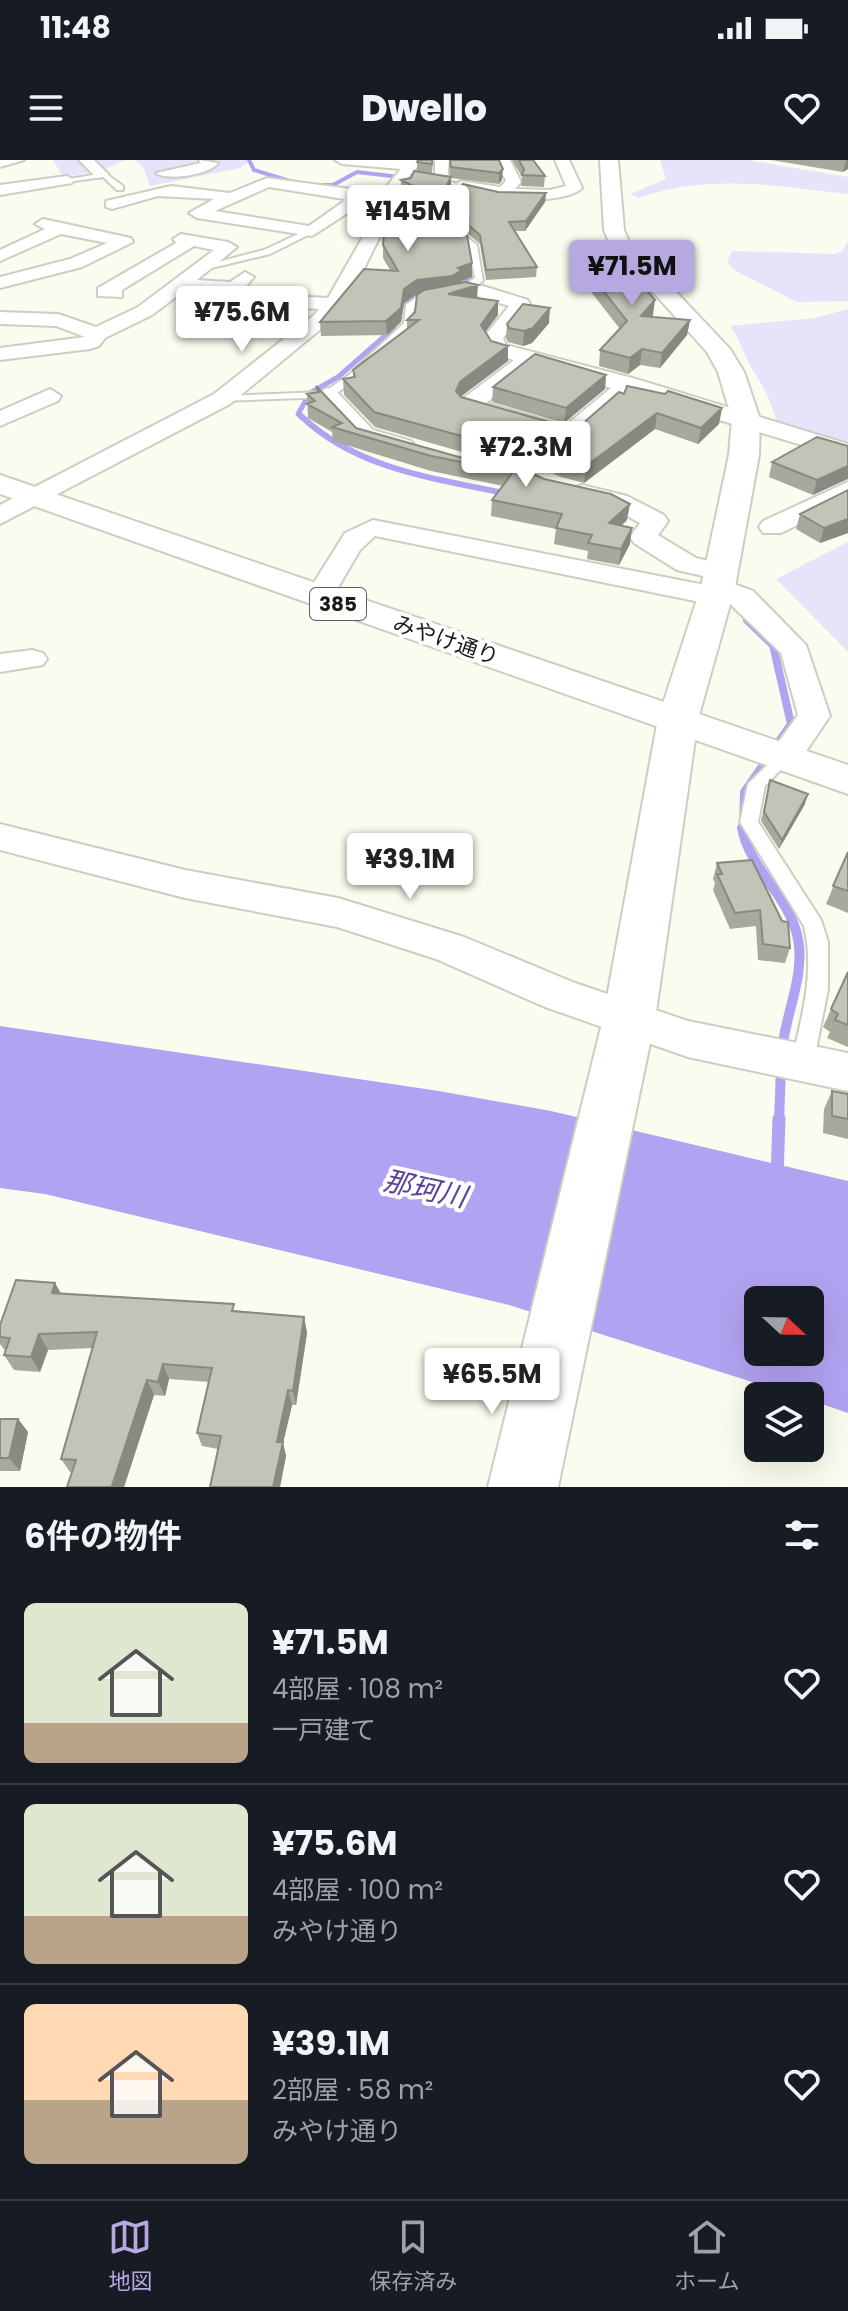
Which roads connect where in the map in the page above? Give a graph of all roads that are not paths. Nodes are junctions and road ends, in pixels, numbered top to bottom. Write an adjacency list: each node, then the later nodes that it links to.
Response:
1 (17, 160): 9 (street)
2 (86, 160): 11 (street)
3 (206, 160): 12 (street)
4 (342, 160): 10 (street)
5 (442, 160): 14 (street)
6 (503, 160): 21 (street)
7 (562, 160): 21 (street)
8 (609, 160): 47 (main road)
9 (0, 163)
10 (409, 167): 14 (lane); 24 (street)
11 (102, 175): 13 (lane); 17 (lane)
12 (160, 176): 20 (street); 25 (street)
13 (67, 180): 18 (street)
14 (442, 181): 16 (lane)
15 (215, 185): 20 (street)
16 (461, 185): 21 (street); 33 (lane)
17 (120, 188)
18 (0, 190)
19 (315, 190): 22 (street); 23 (street); 26 (street)
20 (200, 192): 23 (street)
21 (504, 192)
22 (352, 196): 24 (street); 27 (street)
23 (232, 198): 27 (street)
24 (387, 198): 36 (street)
25 (112, 204)
26 (286, 204)
27 (312, 231): 29 (lane)
28 (0, 256): 31 (street)
29 (203, 267): 32 (street); 35 (street)
30 (245, 277): 32 (street)
31 (0, 283)
32 (180, 285): 39 (street)
33 (470, 288): 41 (street); 43 (lane)
34 (309, 290): 36 (street)
35 (115, 293)
36 (339, 297): 37 (street); 45 (street)
37 (274, 301)
38 (0, 318): 39 (street)
39 (97, 334): 40 (street)
40 (0, 354)
41 (530, 358): 42 (street); 42 (street)
42 (628, 384): 47 (street)
43 (327, 395): 45 (lane); 49 (street)
44 (50, 396): 46 (street)
45 (222, 399): 53 (street)
46 (0, 419)
47 (746, 419): 48 (street); 56 (main road)
48 (848, 452)
49 (432, 454)
50 (0, 484): 53 (main road, みやけ通り / 385)
51 (552, 486): 56 (street)
52 (848, 490): 55 (street)
53 (34, 496): 54 (street); 57 (main road, みやけ通り / 385)
54 (0, 516)
55 (772, 527)
56 (718, 585): 57 (street); 60 (main road); 61 (street)
57 (319, 597): 60 (main road, みやけ通り / 385)
58 (32, 659): 59 (street)
59 (0, 663)
60 (678, 719): 61 (main road, みやけ通り / 385); 64 (main road)
61 (784, 758): 62 (main road, みやけ通り / 385); 65 (lane)
62 (848, 780)
63 (0, 837): 64 (street)
64 (627, 1026): 65 (street); 67 (main road)
65 (803, 1060): 66 (street)
66 (848, 1072)
67 (523, 1487)

